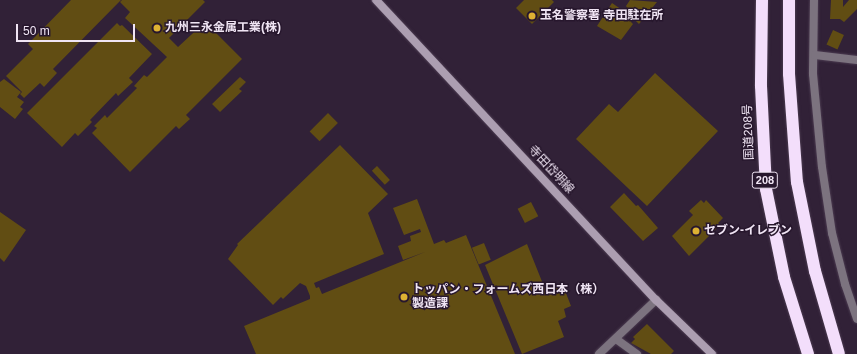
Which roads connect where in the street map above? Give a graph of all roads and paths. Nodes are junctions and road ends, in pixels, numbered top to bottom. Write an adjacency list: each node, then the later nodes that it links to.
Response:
1 (376, 0): 7 (main road, 寺田岱明線)
2 (762, 0): 13 (highway, 国道208号 / 208)
3 (789, 0): 14 (highway, 208)
4 (814, 0): 5 (street)
5 (815, 55): 6 (street); 8 (street)
6 (857, 60)
7 (656, 300): 9 (street); 12 (main road, 寺田岱明線)
8 (857, 319)
9 (616, 339): 10 (street); 11 (street)
10 (600, 354)
11 (637, 354)
12 (712, 354)
13 (808, 354)
14 (838, 354)

